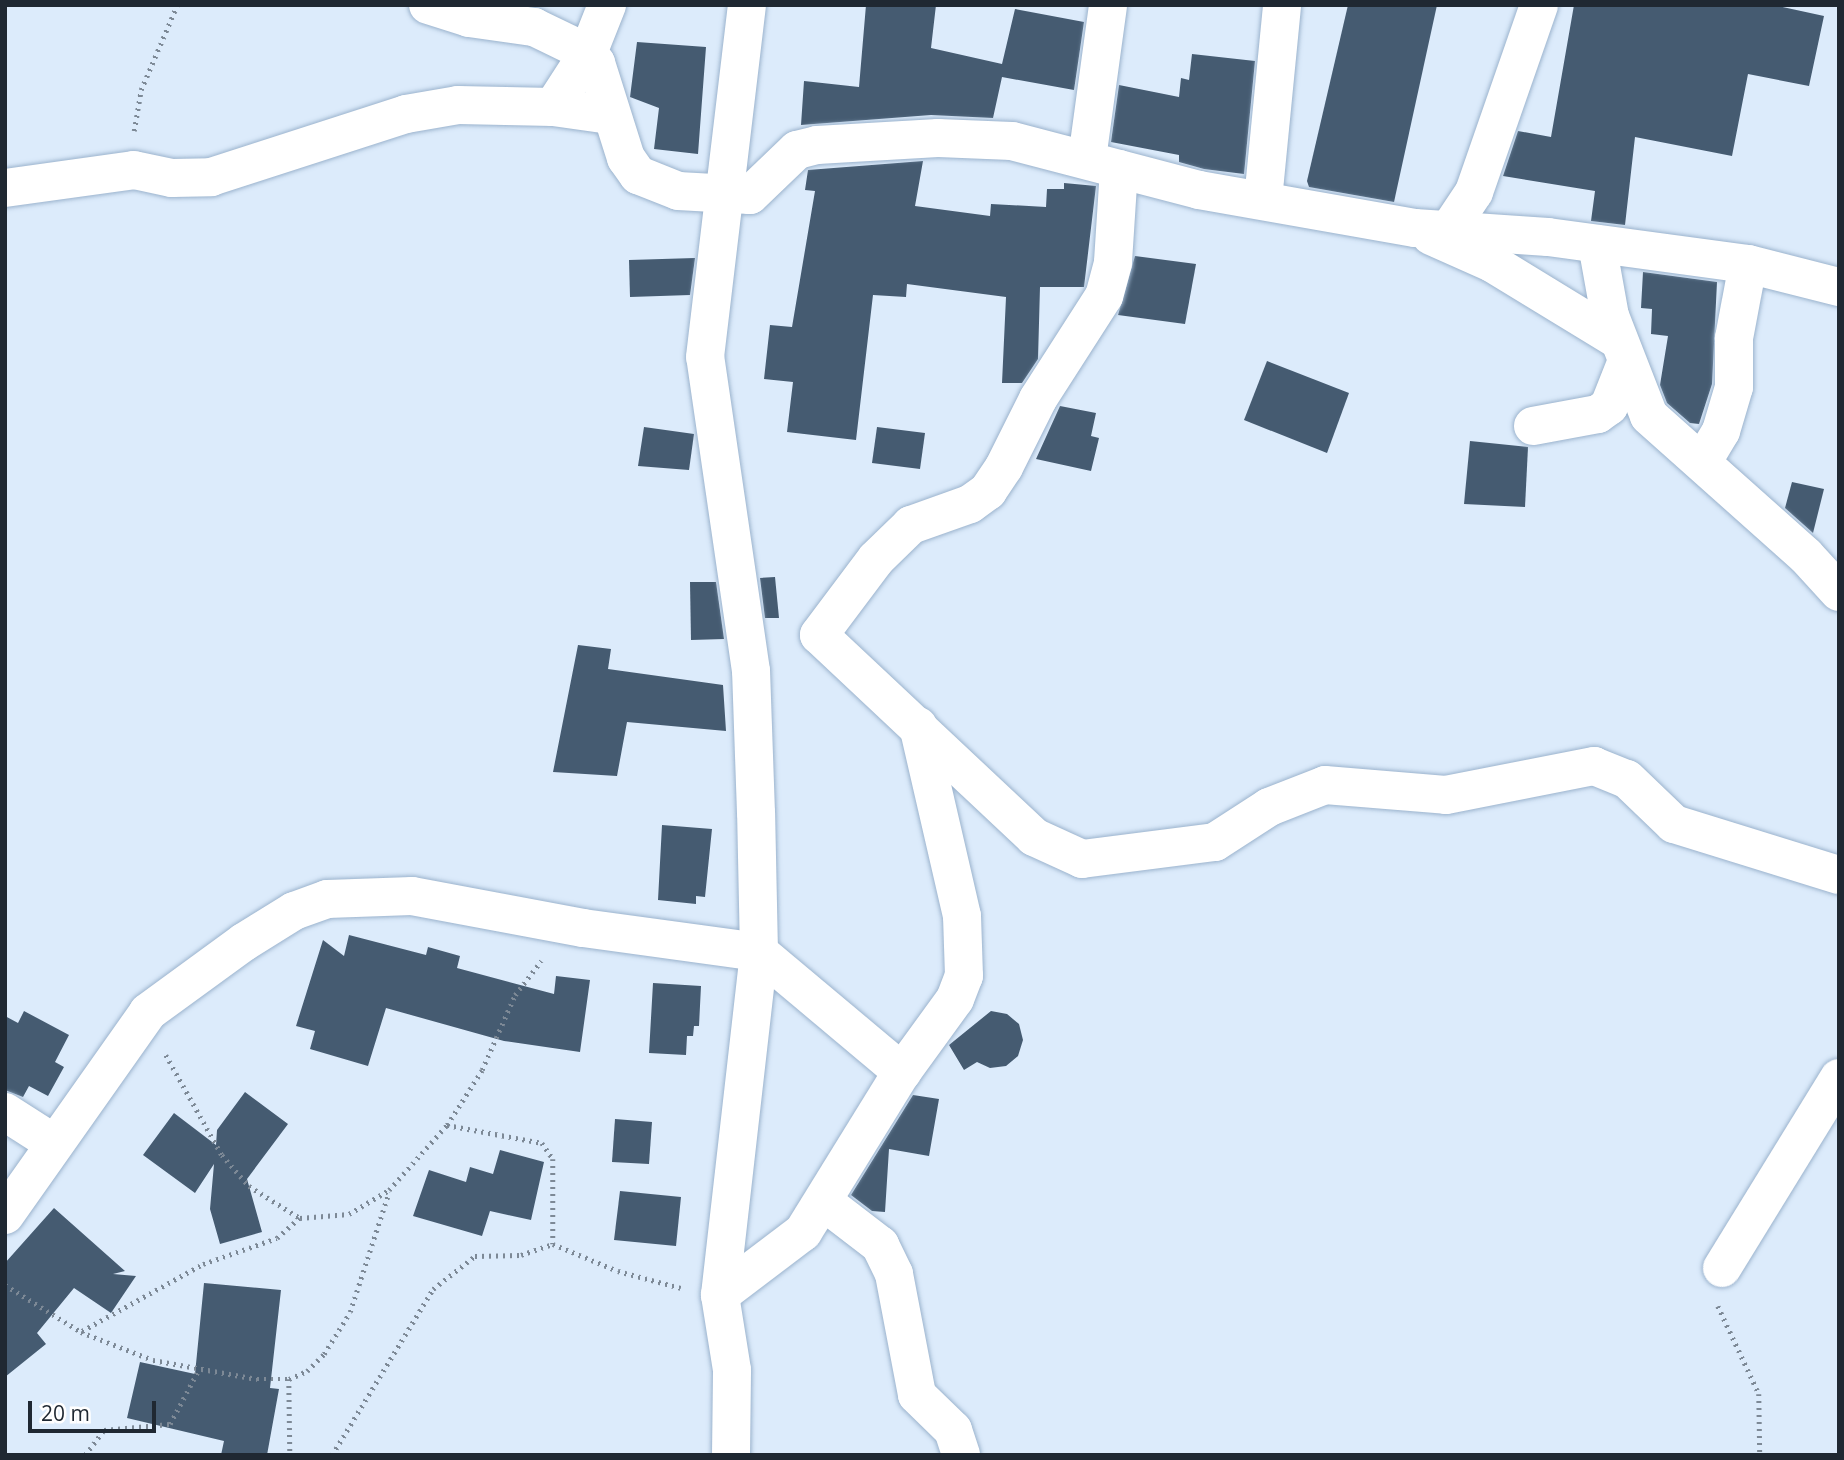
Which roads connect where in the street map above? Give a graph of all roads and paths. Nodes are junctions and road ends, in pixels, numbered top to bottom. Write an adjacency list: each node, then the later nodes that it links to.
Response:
1 (177, 5): 12 (path)
2 (428, 5): 8 (street)
3 (607, 5): 8 (street)
4 (747, 5): 14 (street)
5 (1108, 5): 11 (street)
6 (1282, 5): 15 (street)
7 (1539, 5): 16 (street)
8 (588, 53): 9 (street); 10 (street)
9 (553, 107): 10 (street); 12 (street)
10 (611, 116): 14 (street)
11 (1103, 164): 14 (street); 15 (street); 26 (street)
12 (134, 170): 13 (street)
13 (5, 188)
14 (725, 192): 29 (street)
15 (1262, 200): 16 (street)
16 (1433, 228): 17 (street); 20 (street)
17 (1597, 244): 18 (street); 20 (street)
18 (1748, 264): 19 (street); 24 (street)
19 (1839, 287)
20 (1622, 352): 21 (street); 23 (street)
21 (1598, 414): 22 (street); 23 (street)
22 (1533, 426)
23 (1669, 436): 24 (street)
24 (1703, 461): 25 (street)
25 (1839, 592)
26 (918, 726): 27 (street); 31 (street)
27 (1839, 875)
28 (583, 928): 29 (street); 30 (street); 34 (path)
29 (759, 952): 31 (street); 43 (street)
30 (148, 1012): 35 (street); 39 (path)
31 (902, 1072): 37 (street)
32 (1839, 1078): 41 (street)
33 (5, 1112): 35 (street)
34 (447, 1125): 36 (path); 40 (path)
35 (55, 1144): 38 (street)
36 (389, 1190): 39 (path); 46 (path)
37 (824, 1202): 43 (street); 51 (street)
38 (5, 1215)
39 (300, 1218): 44 (path)
40 (553, 1244): 43 (path); 49 (path)
41 (1722, 1268): 52 (path)
42 (5, 1284): 44 (path)
43 (720, 1295): 50 (street)
44 (81, 1332): 45 (path)
45 (199, 1369): 46 (path); 47 (path)
46 (289, 1379): 48 (path)
47 (85, 1455)
48 (290, 1455)
49 (332, 1455)
50 (731, 1455)
51 (961, 1455)
52 (1760, 1455)

